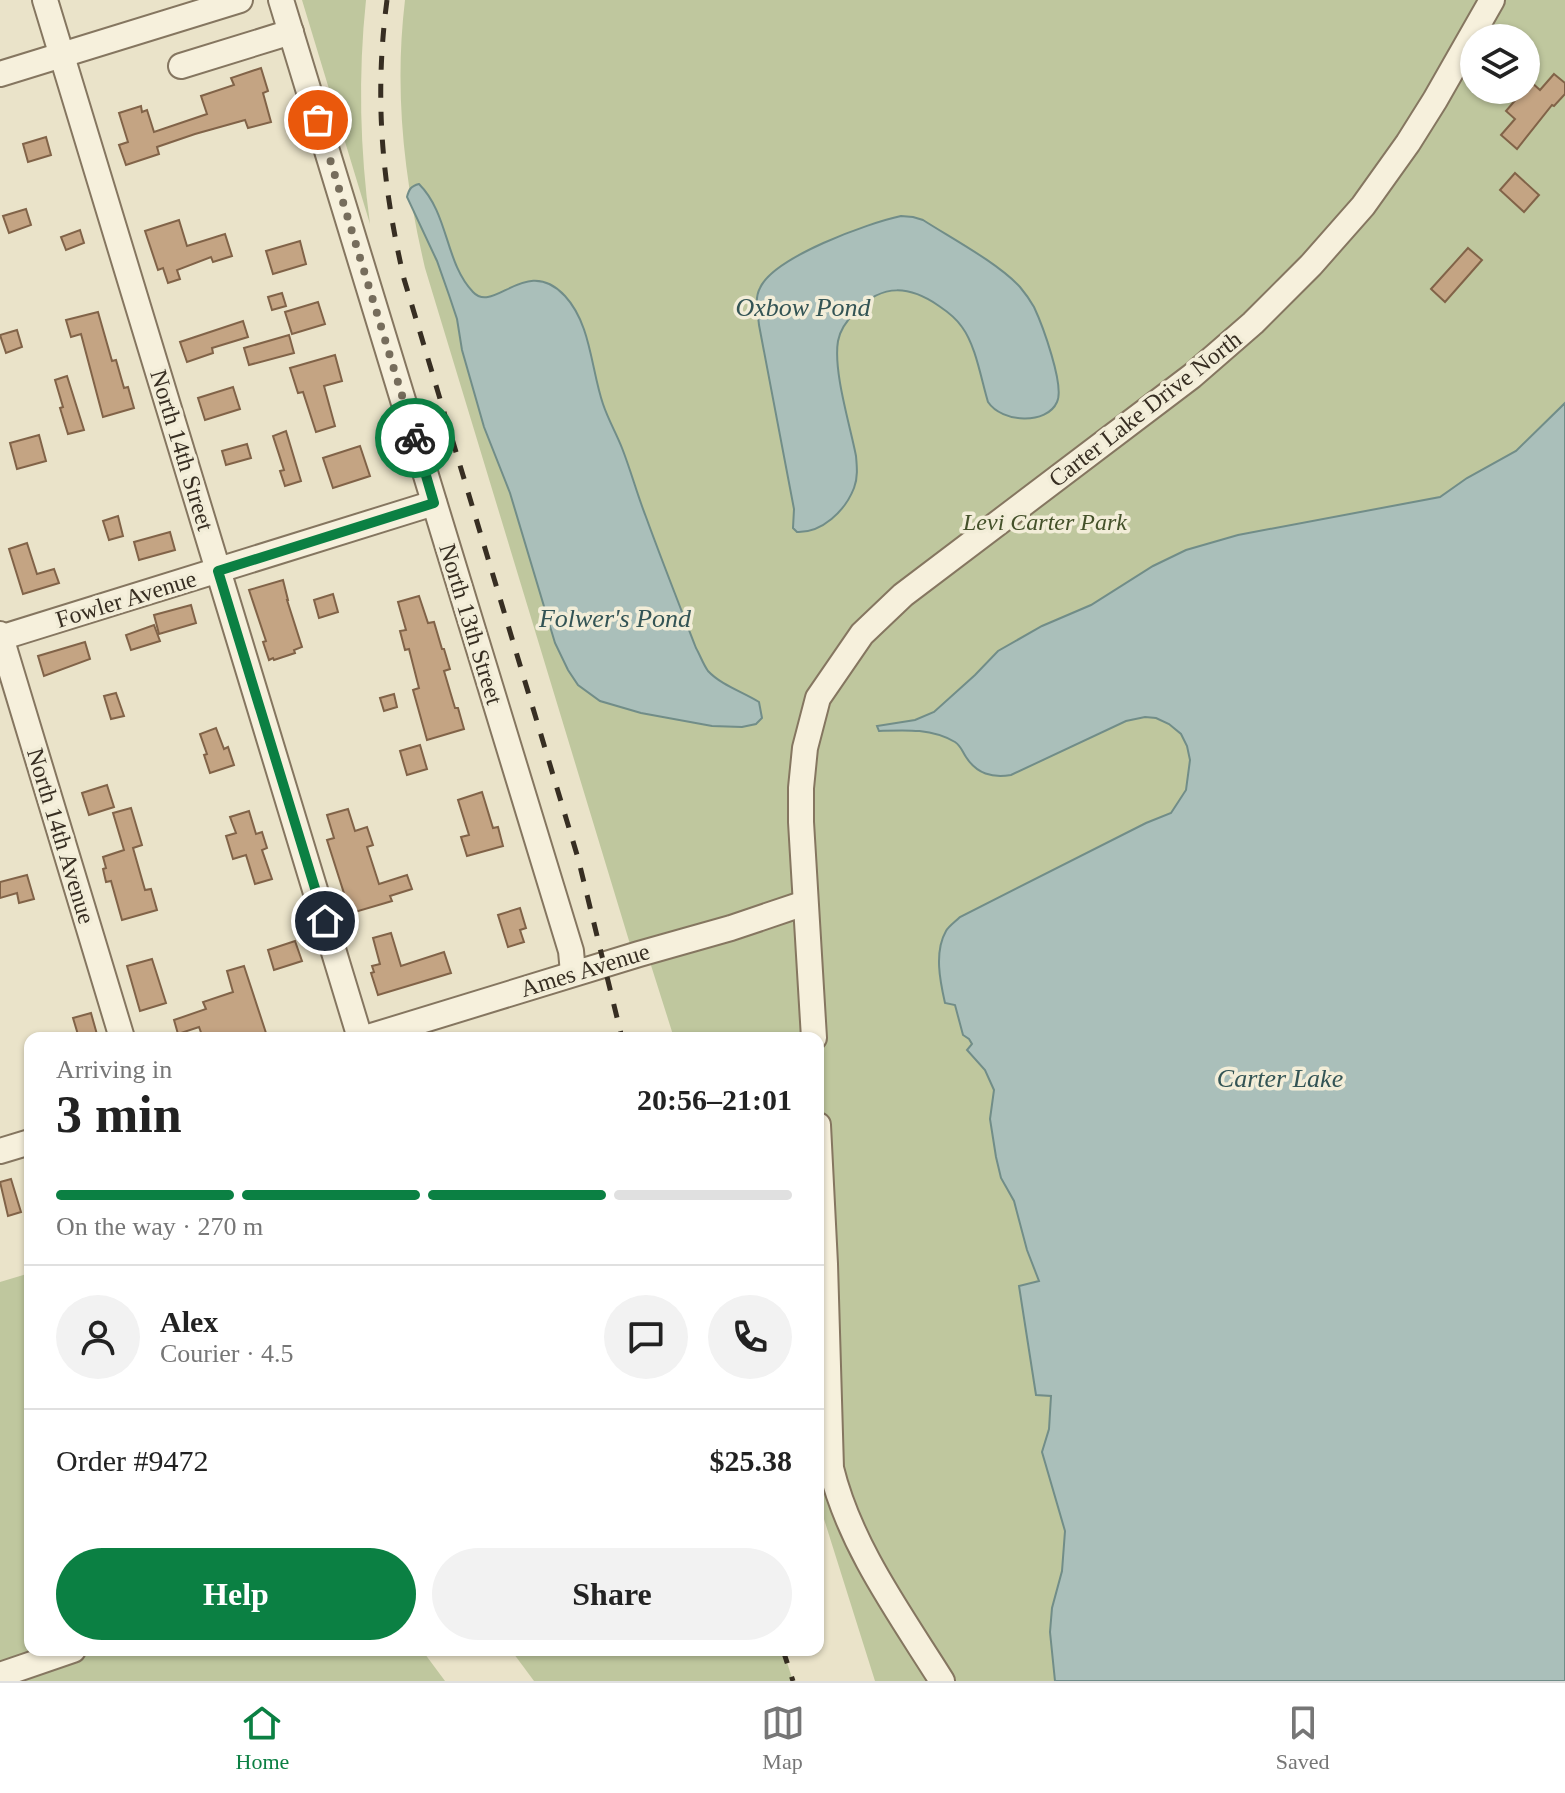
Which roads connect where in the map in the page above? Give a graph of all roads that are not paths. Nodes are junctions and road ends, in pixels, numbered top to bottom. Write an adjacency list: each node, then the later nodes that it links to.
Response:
1 (45, 0): 6 (street, North 14th Street)
2 (240, 0): 6 (street)
3 (281, 0): 5 (street, North 13th Street)
4 (1492, 0): 12 (street, Carter Lake Drive North)
5 (291, 32): 7 (street); 9 (street, North 13th Street)
6 (62, 55): 8 (street); 10 (street, North 14th Street)
7 (181, 66)
8 (0, 74)
9 (434, 503): 10 (street, Fowler Avenue); 13 (street, North 13th Street)
10 (218, 571): 11 (street, Fowler Avenue); 15 (street, North 14th Street)
11 (0, 637): 14 (street, North 14th Avenue)
12 (805, 903): 13 (street, Ames Avenue); 17 (street, Carter Lake Drive North)
13 (573, 973): 16 (street, Ames Avenue)
14 (120, 1032)
15 (361, 1032)
16 (382, 1032)
17 (814, 1032)
18 (24, 1144): 19 (street)
19 (0, 1151)
20 (824, 1244): 21 (street)
21 (824, 1332)
22 (824, 1408): 25 (street)
23 (55, 1656): 24 (street)
24 (0, 1675)
25 (942, 1681)

